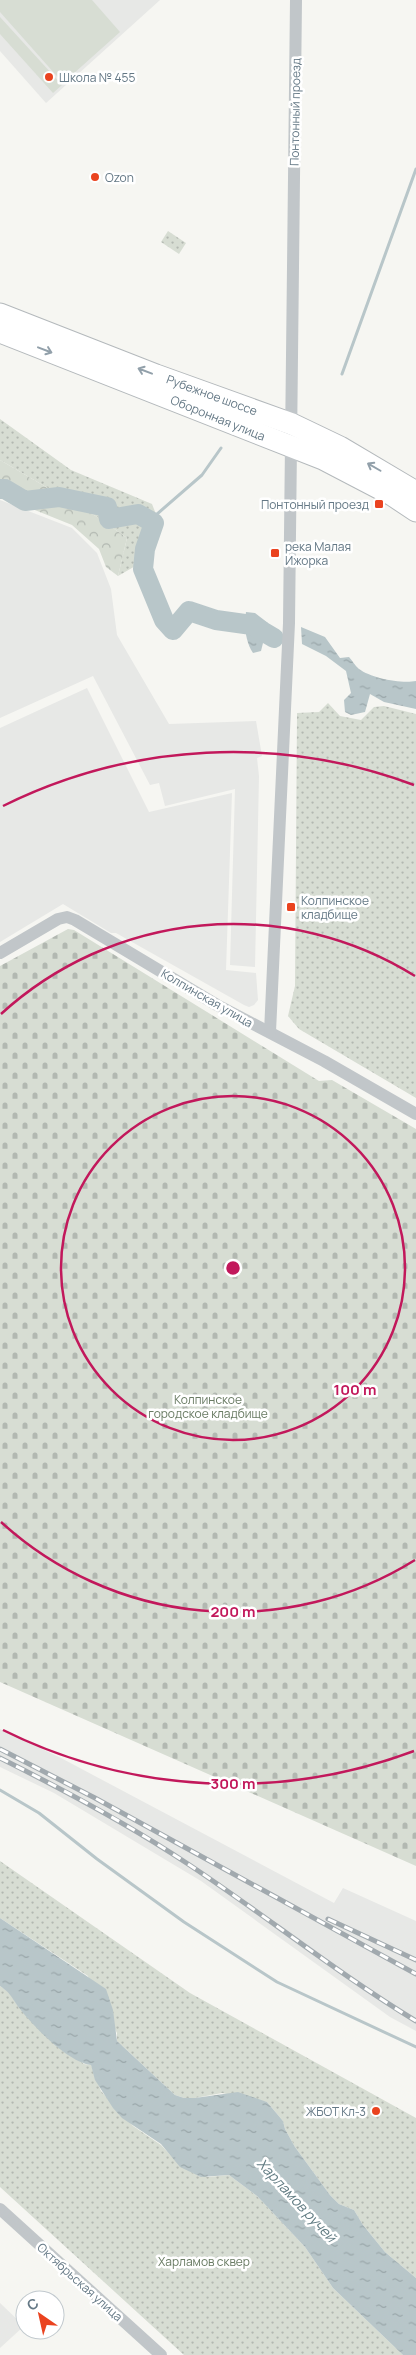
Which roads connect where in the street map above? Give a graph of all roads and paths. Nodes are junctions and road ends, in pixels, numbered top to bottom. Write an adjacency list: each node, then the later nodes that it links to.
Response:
1 (296, 0): 4 (street, Понтонный проезд)
2 (0, 314): 4 (main road, Рубежное шоссе, one-way to 2)
3 (0, 332): 5 (main road, Оборонная улица, one-way to 5)
4 (292, 424): 5 (street, Понтонный проезд); 6 (main road, Рубежное шоссе, one-way to 4)
5 (291, 447): 7 (main road); 9 (street, Понтонный проезд)
6 (416, 492)
7 (416, 510)
8 (0, 953): 9 (street, Колпинская улица)
9 (270, 1032): 10 (street, Колпинская улица)
10 (416, 1114)
11 (0, 2208): 12 (street, Октябрьская улица)
12 (161, 2355)

